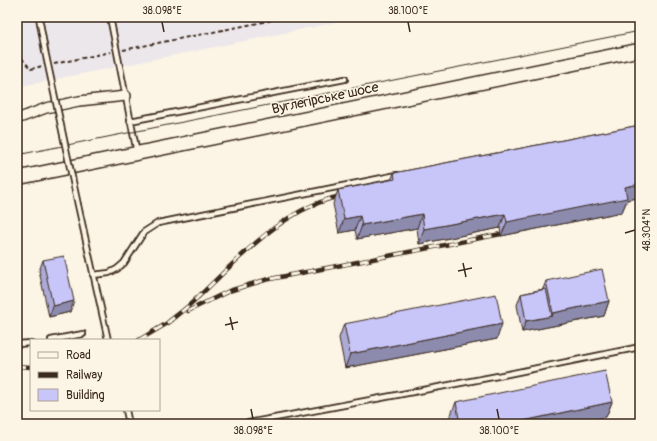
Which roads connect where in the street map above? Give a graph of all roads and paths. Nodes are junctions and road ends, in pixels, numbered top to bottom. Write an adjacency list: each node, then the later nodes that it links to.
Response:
1 (39, 17): 16 (lane, bridge)
2 (110, 17): 5 (lane)
3 (288, 17): 5 (path)
4 (640, 50): 13 (street, Вуглегірське шосе)
5 (117, 51): 7 (path); 10 (lane)
6 (17, 53): 8 (path)
7 (52, 64)
8 (45, 66)
9 (345, 79): 12 (lane)
10 (126, 96): 11 (street); 12 (lane)
11 (17, 119)
12 (130, 121): 13 (lane)
13 (137, 153): 15 (street, Вуглегірське шосе)
14 (400, 175): 16 (lane)
15 (17, 178)
16 (93, 275): 19 (lane)
17 (82, 334): 18 (lane)
18 (56, 339)
19 (108, 339)
20 (30, 343): 21 (lane)
21 (17, 344)
22 (640, 347): 25 (lane)
23 (126, 411): 24 (lane)
24 (129, 424)
25 (243, 424)

